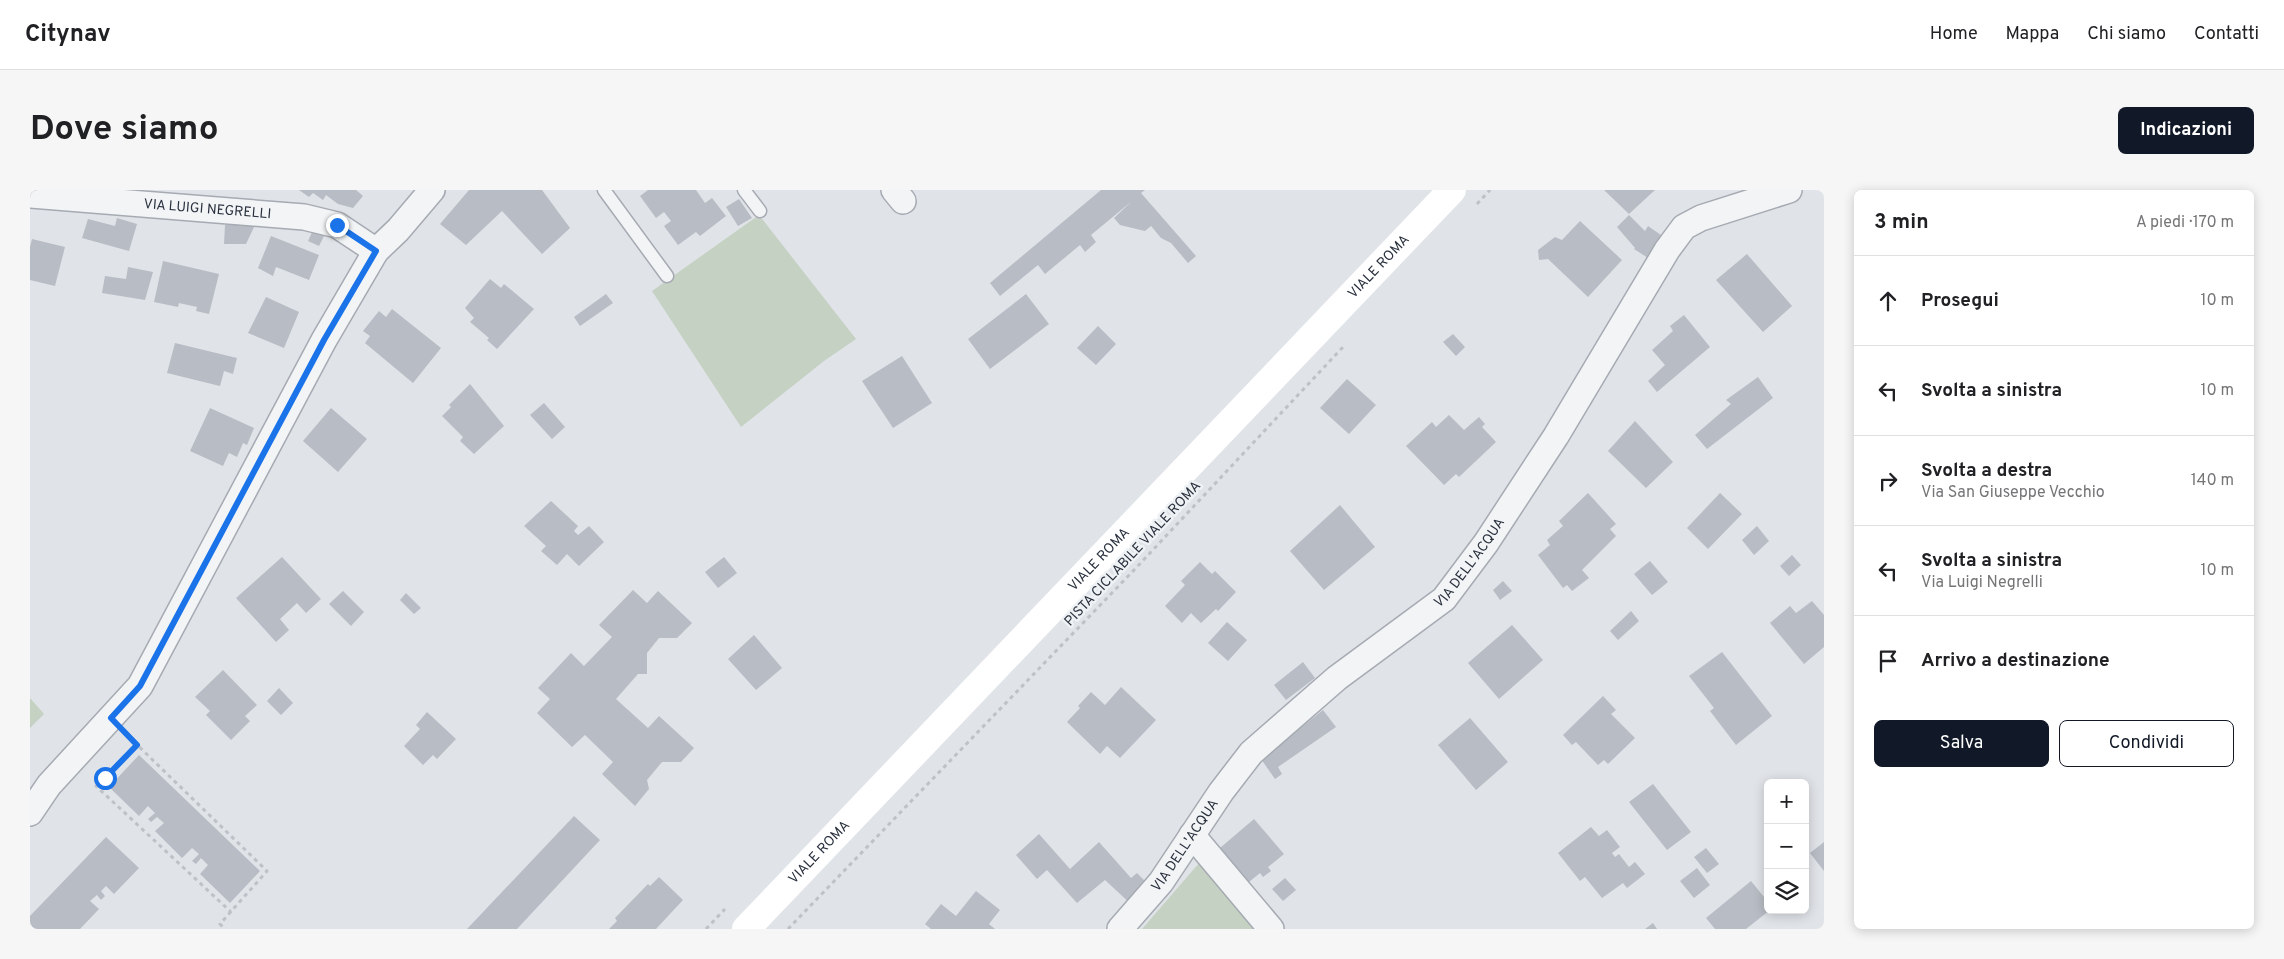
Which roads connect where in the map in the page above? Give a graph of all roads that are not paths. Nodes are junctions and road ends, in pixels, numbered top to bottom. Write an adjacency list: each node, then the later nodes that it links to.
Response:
1 (432, 190): 8 (street)
2 (604, 190): 9 (lane)
3 (744, 190): 7 (lane)
4 (1452, 190): 12 (main road, VIALE ROMA)
5 (1789, 190): 11 (street, VIA DELL'ACQUA)
6 (30, 195): 8 (street, VIA LUIGI NEGRELLI)
7 (760, 210)
8 (376, 251): 10 (street)
9 (668, 276)
10 (30, 813)
11 (1192, 835): 13 (street, VIA DELL'ACQUA); 14 (street)
12 (746, 929)
13 (1120, 929)
14 (1271, 929)

